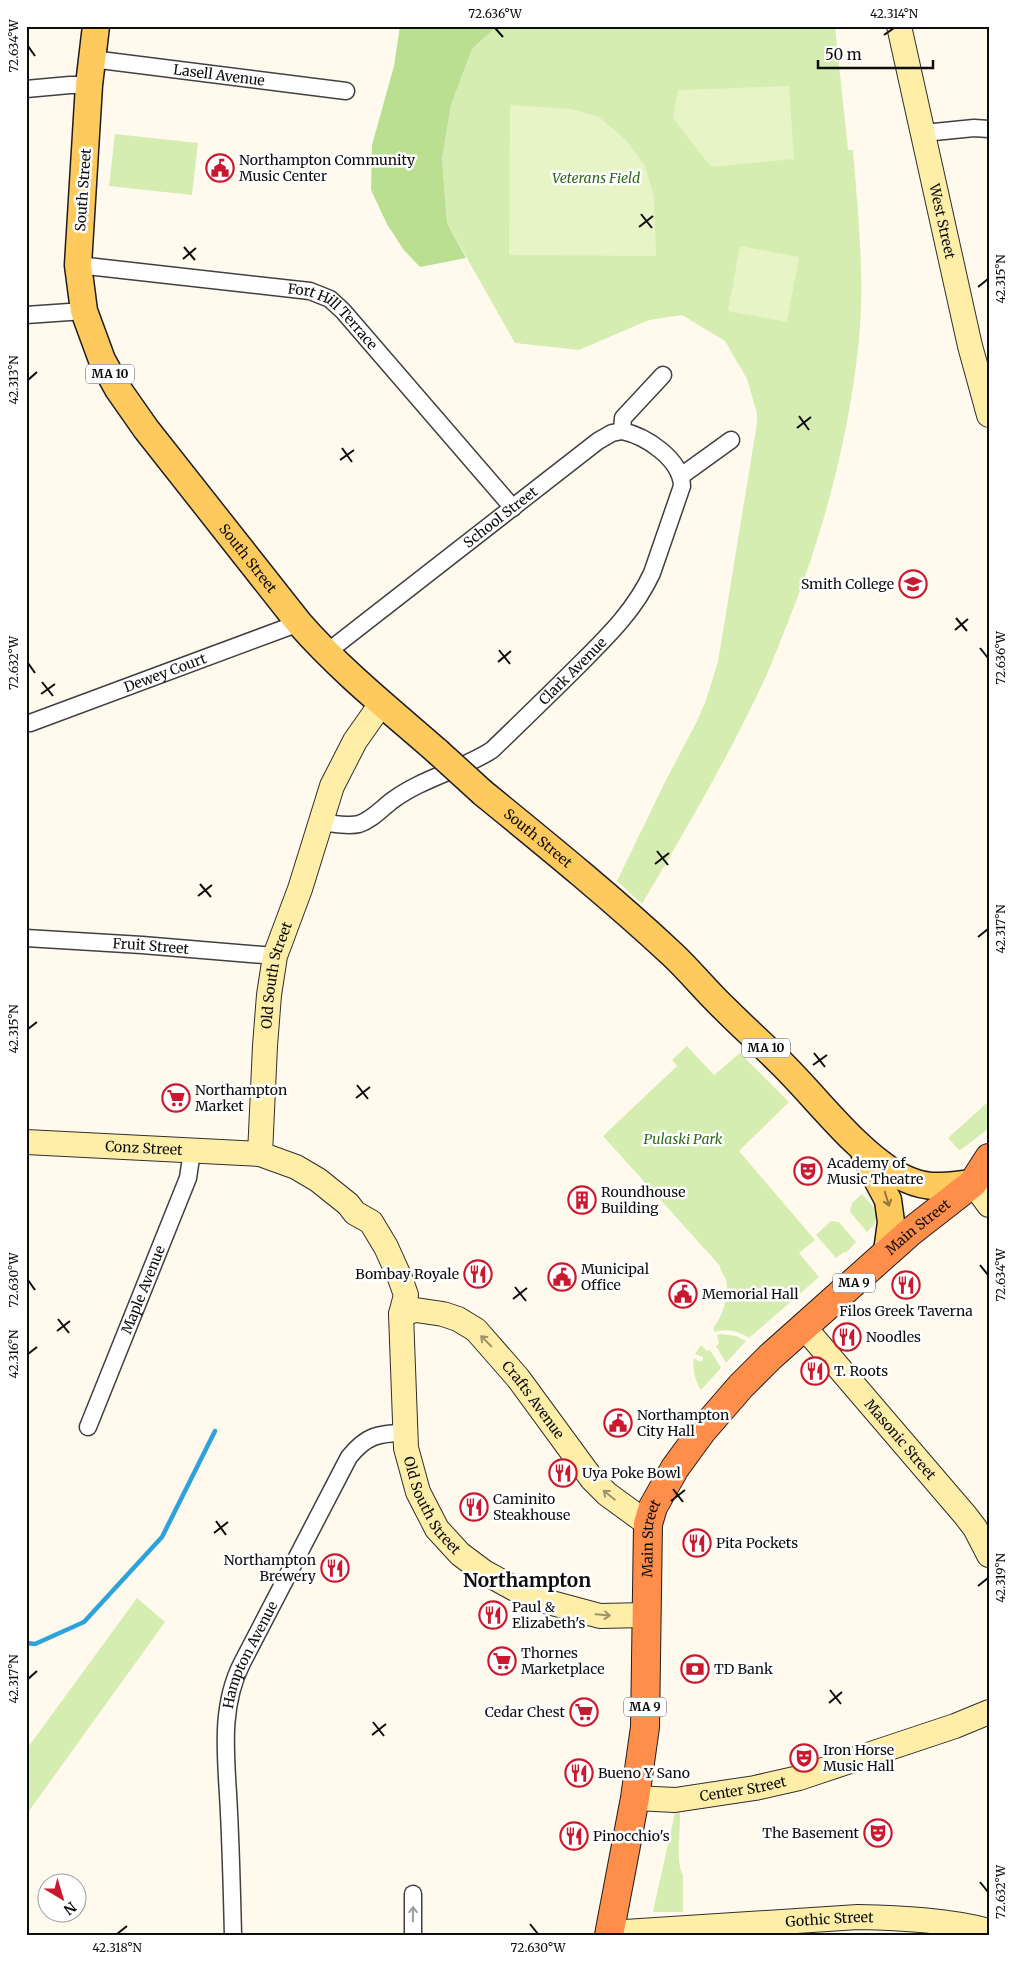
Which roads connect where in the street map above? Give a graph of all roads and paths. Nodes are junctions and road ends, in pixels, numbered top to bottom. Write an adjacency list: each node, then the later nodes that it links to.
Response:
1 (96, 26): 3 (main road, South Street / MA 10)
2 (899, 26): 8 (street, West Street)
3 (92, 59): 4 (main road, South Street / MA 10); 6 (street, Lasell Avenue)
4 (89, 85): 5 (street); 9 (main road, South Street / MA 10)
5 (26, 89)
6 (346, 90)
7 (989, 129): 8 (street)
8 (924, 134): 13 (street, West Street)
9 (78, 265): 10 (main road, South Street / MA 10); 17 (street, Fort Hill Terrace)
10 (84, 311): 11 (street); 18 (main road, South Street / MA 10)
11 (26, 314)
12 (663, 375): 14 (street)
13 (989, 415)
14 (622, 431): 16 (street); 17 (street, School Street)
15 (731, 440): 16 (street)
16 (681, 476): 22 (street, Clark Avenue)
17 (513, 508): 19 (street, School Street)
18 (299, 623): 19 (main road, South Street / MA 10); 21 (street, Dewey Court)
19 (326, 654): 20 (main road, South Street / MA 10)
20 (381, 704): 22 (street, Old South Street); 25 (main road, South Street / MA 10, bridge)
21 (30, 723)
22 (320, 822): 24 (street, Old South Street)
23 (26, 938): 24 (street, Fruit Street)
24 (275, 956): 28 (street, Old South Street)
25 (856, 1141): 30 (main road, MA 10); 32 (main road, MA 10, one-way to 32)
26 (26, 1142): 27 (street, Conz Street)
27 (192, 1151): 28 (street, Conz Street); 35 (street, Maple Avenue)
28 (260, 1154): 33 (street, Old South Street)
29 (989, 1158): 30 (highway, Main Street)
30 (981, 1182): 31 (street); 32 (highway, Main Street)
31 (989, 1205)
32 (887, 1252): 34 (highway, Main Street / MA 9)
33 (401, 1314): 36 (street, Old South Street); 37 (street, Crafts Avenue, one-way to 33)
34 (804, 1327): 37 (highway, Main Street / MA 9); 38 (street, Masonic Street)
35 (88, 1427)
36 (404, 1433): 39 (street, Old South Street, one-way to 39); 45 (street, Hampton Avenue)
37 (648, 1524): 39 (highway, Main Street / MA 9)
38 (989, 1555)
39 (645, 1615): 41 (highway, Main Street / MA 9)
40 (989, 1712): 41 (street, Center Street)
41 (635, 1798): 44 (highway, Main Street / MA 9)
42 (413, 1894): 46 (street, one-way to 42)
43 (989, 1931): 44 (street, Gothic Street)
44 (609, 1934)
45 (233, 1935)
46 (413, 1935)

